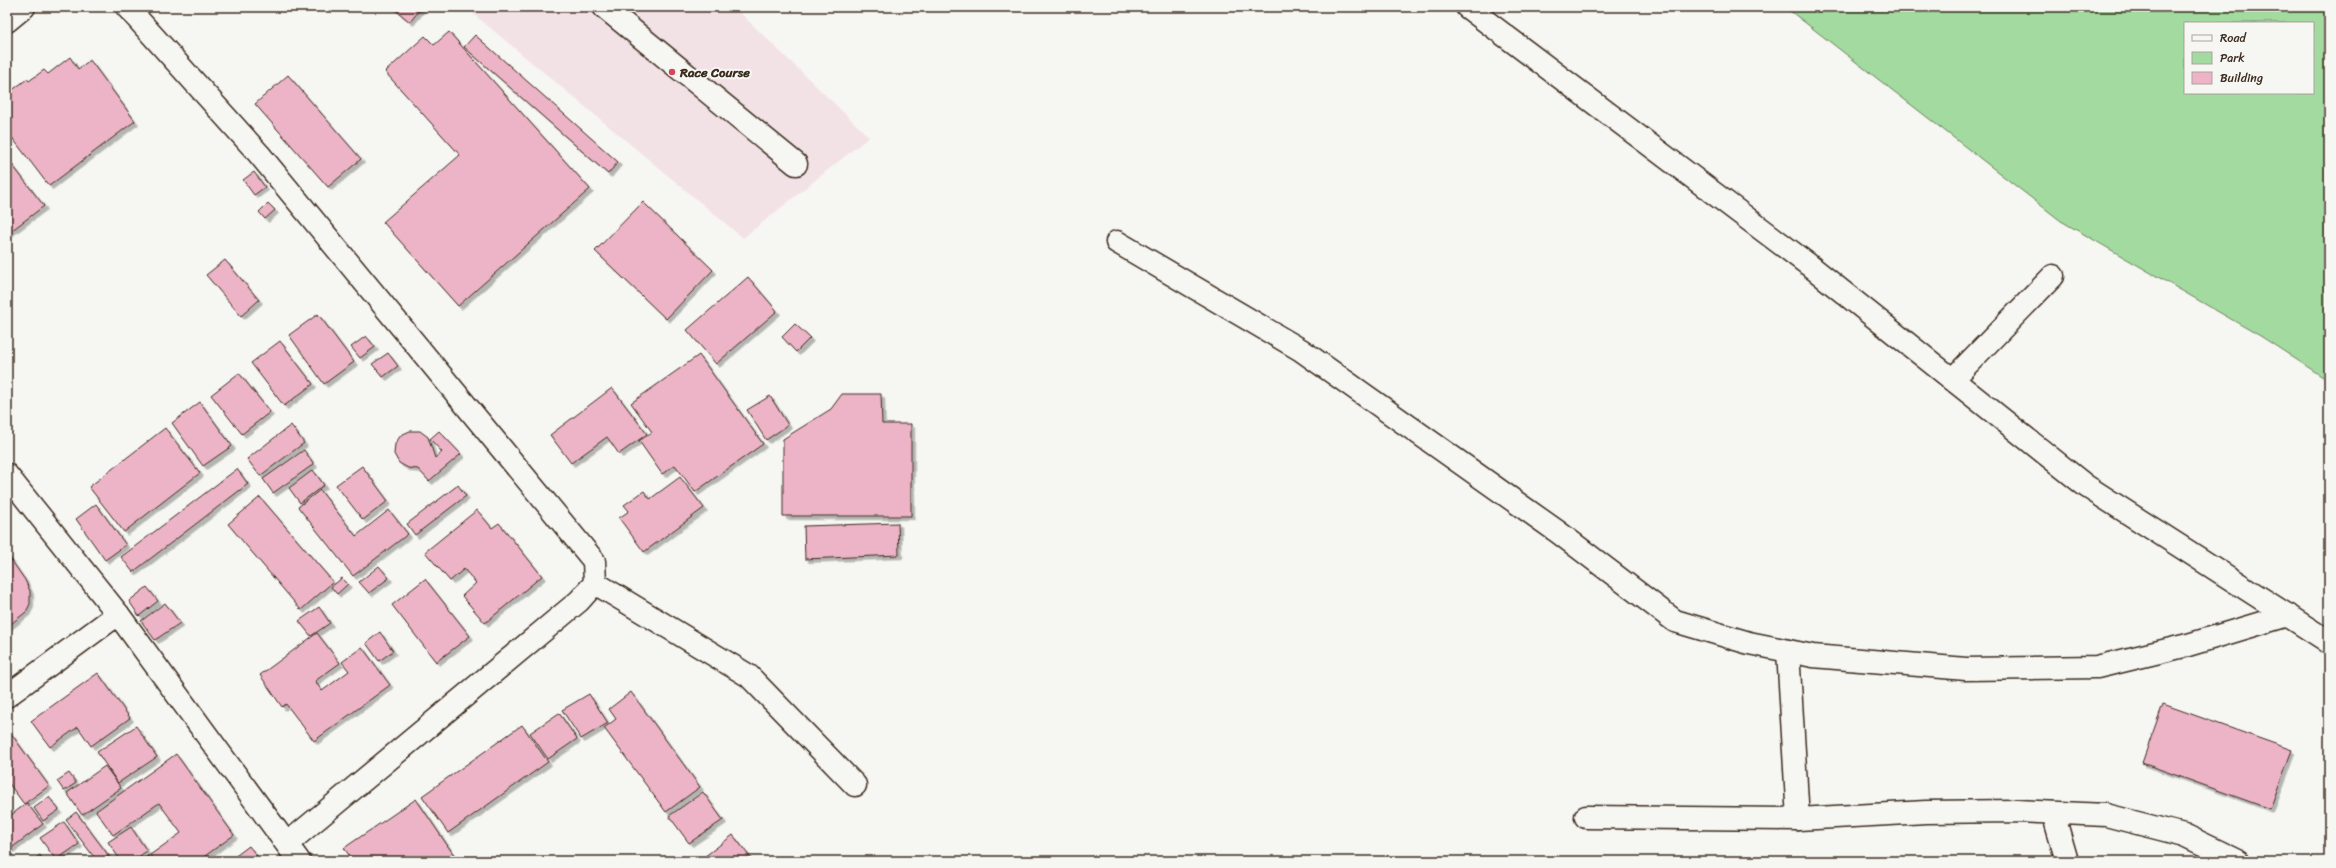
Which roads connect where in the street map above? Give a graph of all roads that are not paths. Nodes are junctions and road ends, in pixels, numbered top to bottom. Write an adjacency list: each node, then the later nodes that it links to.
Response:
1 (24, 7): 5 (street)
2 (128, 7): 11 (street)
3 (604, 7): 6 (street)
4 (1467, 7): 9 (street)
5 (7, 20)
6 (796, 164)
7 (1117, 242): 15 (street)
8 (2053, 276): 9 (street)
9 (1952, 380): 13 (street)
10 (7, 475): 12 (street)
11 (594, 583): 17 (street); 21 (street)
12 (118, 614): 16 (street); 21 (street)
13 (2288, 615): 14 (street); 15 (street)
14 (2329, 642)
15 (1788, 651): 20 (street)
16 (7, 696)
17 (855, 785)
18 (2052, 813): 20 (street); 23 (street); 24 (street)
19 (1586, 817): 20 (street)
20 (1798, 819)
21 (288, 843): 22 (street)
22 (300, 861)
23 (2067, 861)
24 (2238, 861)

